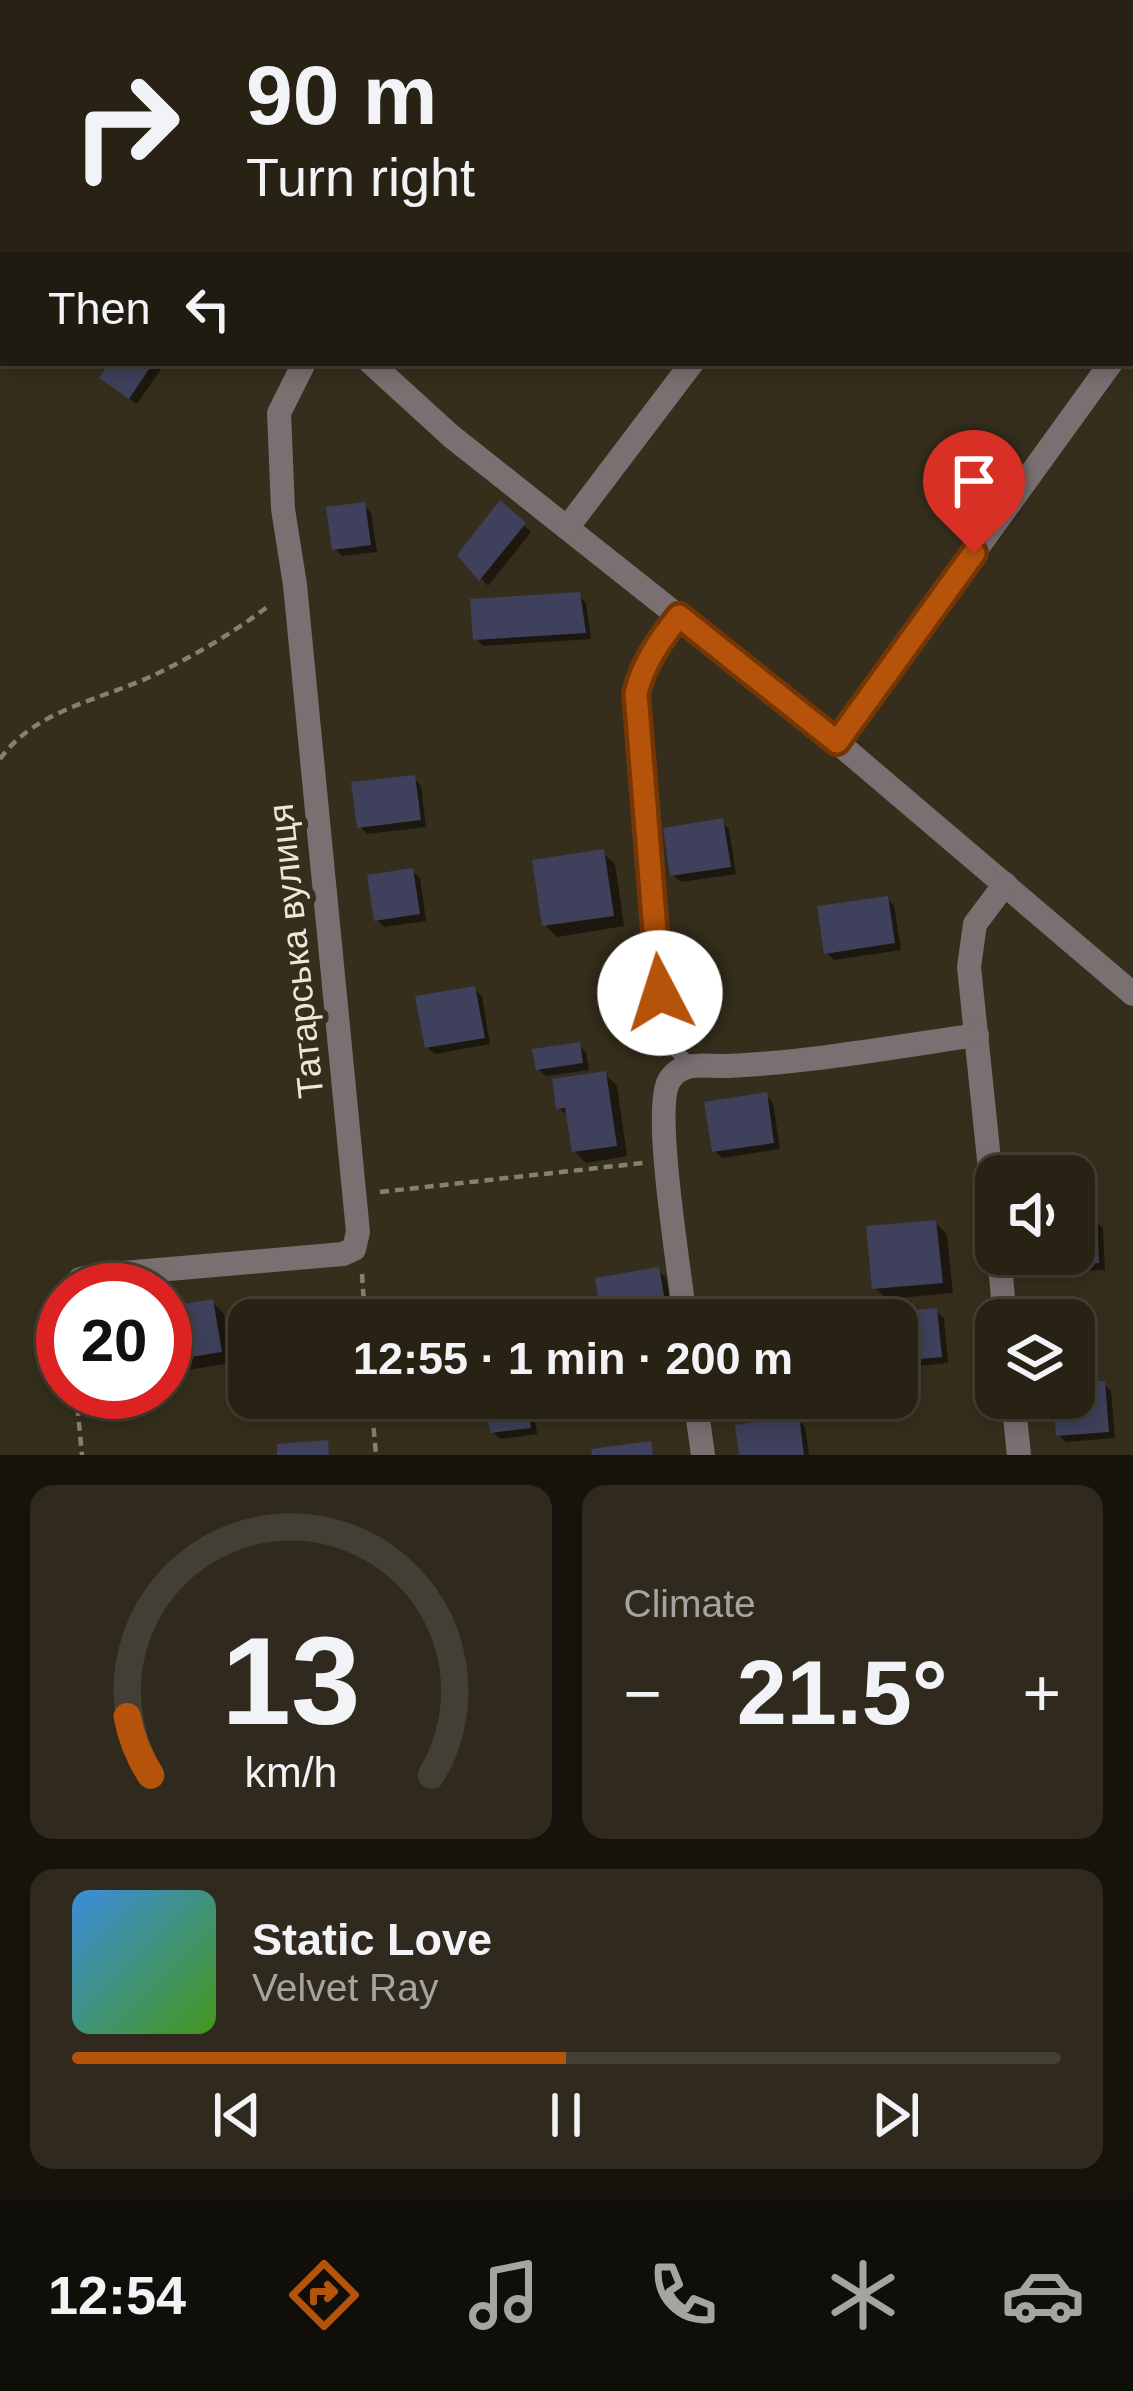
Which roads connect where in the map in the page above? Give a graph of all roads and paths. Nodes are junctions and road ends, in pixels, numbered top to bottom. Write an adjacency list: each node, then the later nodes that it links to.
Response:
1 (302, 366): 6 (street, Татарська вулиця)
2 (374, 366): 5 (street)
3 (690, 366): 5 (street)
4 (1110, 366): 8 (street)
5 (567, 527): 7 (street)
6 (295, 585): 9 (path); 16 (street, Татарська вулиця)
7 (679, 616): 8 (street); 13 (lane)
8 (837, 742): 10 (street)
9 (0, 759)
10 (1005, 884): 11 (street); 12 (street)
11 (1133, 994)
12 (977, 1035): 13 (street); 14 (street)
13 (689, 1065): 15 (street)
14 (989, 1155)
15 (667, 1161): 16 (path); 18 (street)
16 (355, 1195): 17 (street, Татарська вулиця)
17 (192, 1267)
18 (683, 1299)
19 (79, 1419): 23 (path)
20 (373, 1419): 24 (path)
21 (698, 1419): 25 (street)
22 (1015, 1419): 26 (street)
23 (82, 1455)
24 (376, 1455)
25 (703, 1455)
26 (1018, 1455)

